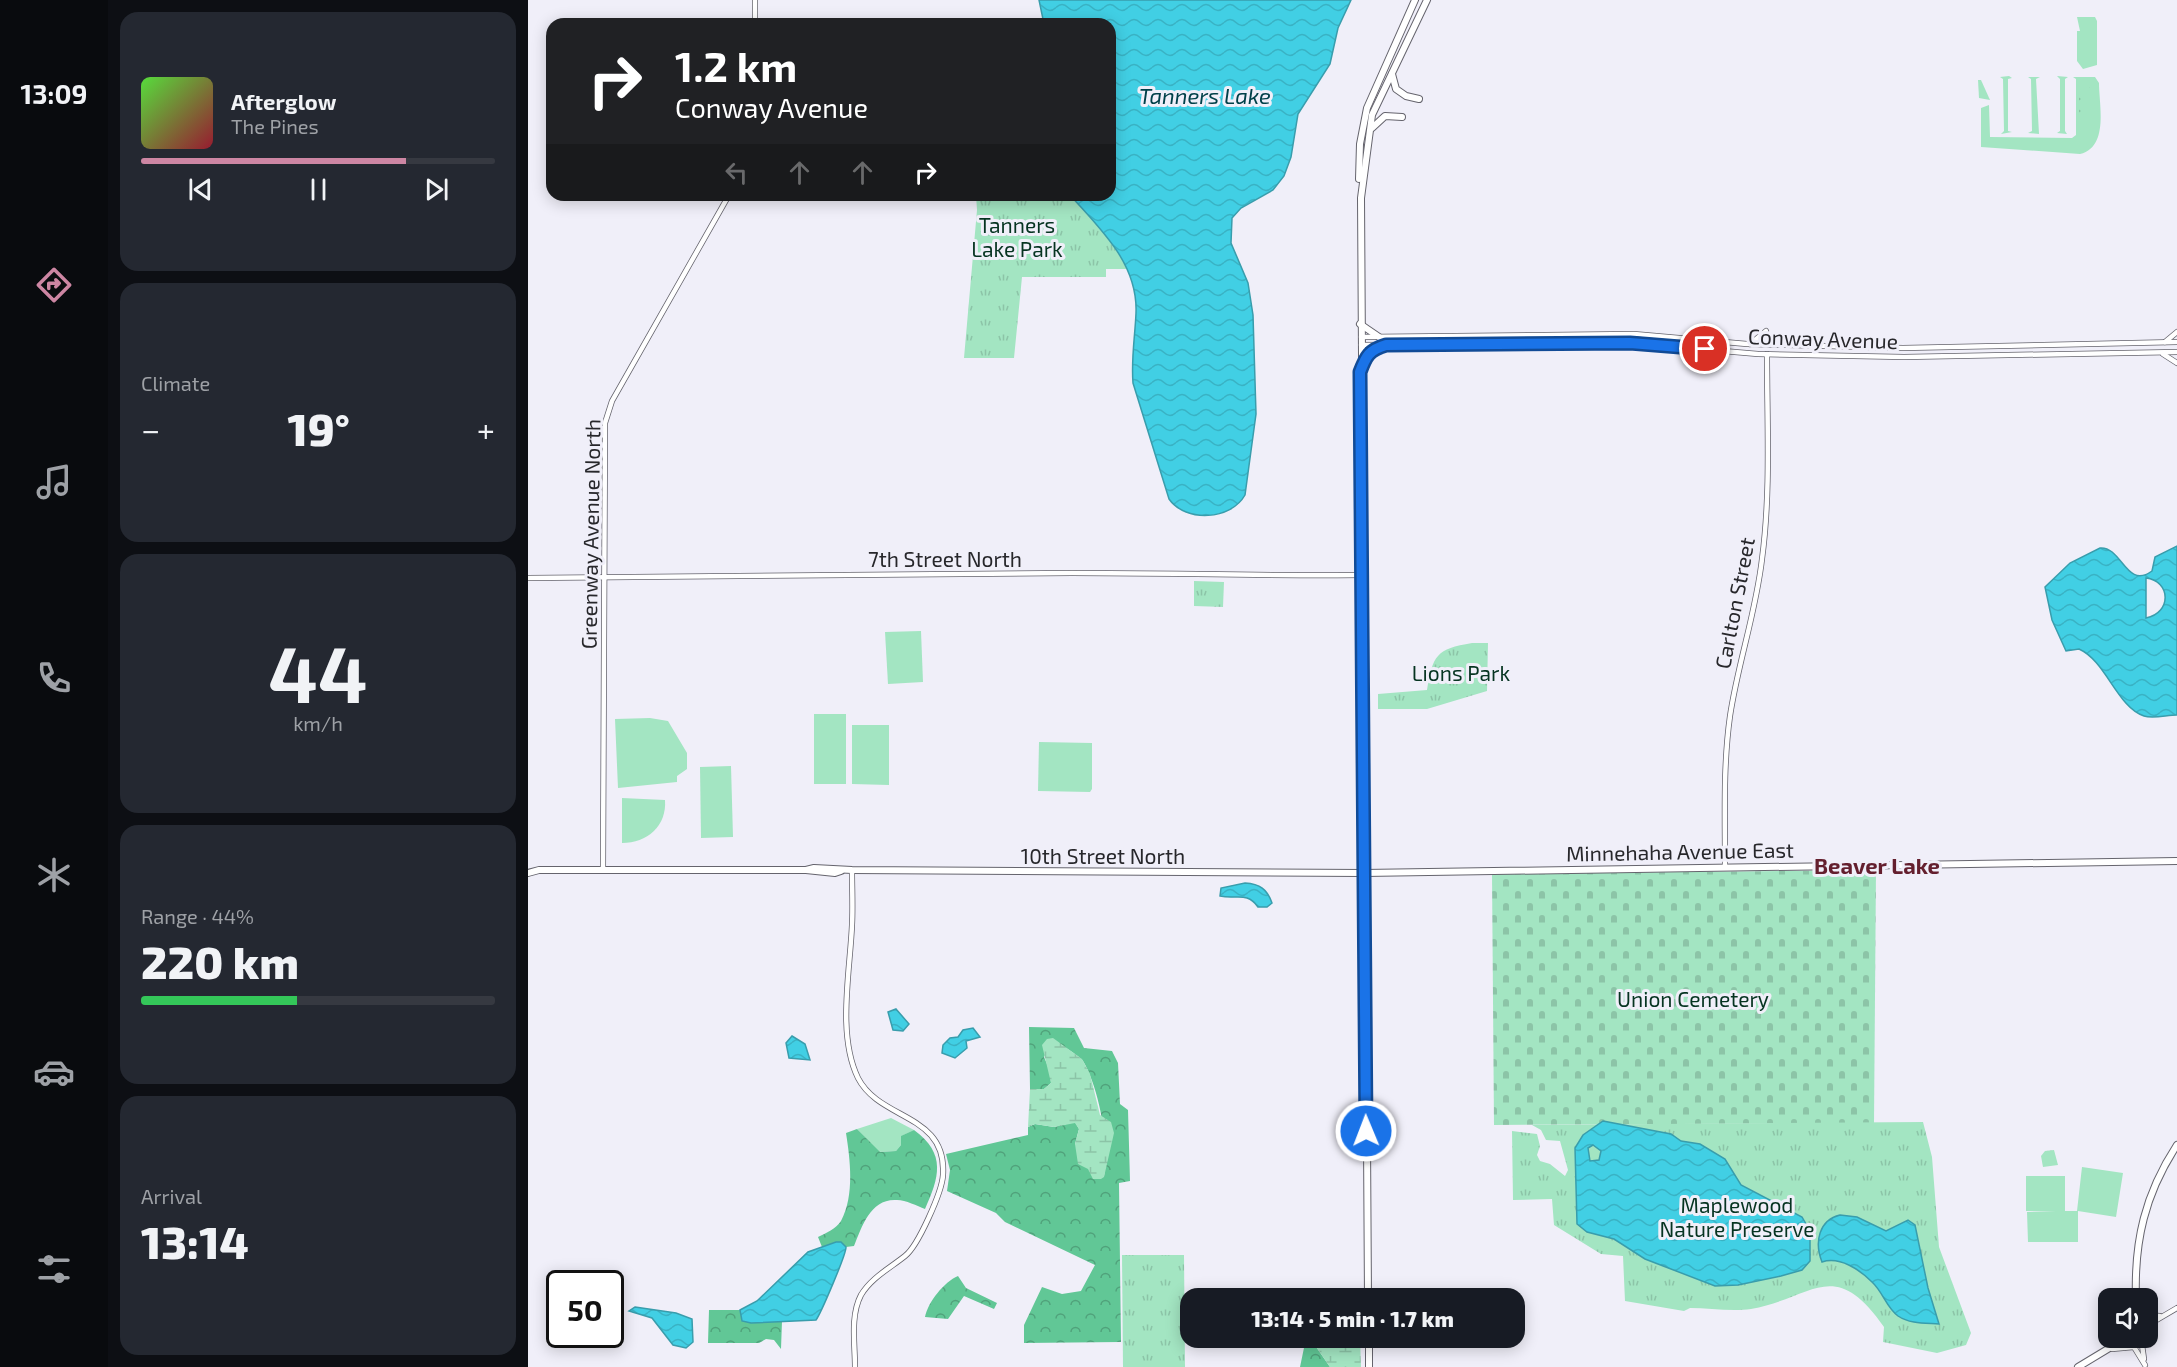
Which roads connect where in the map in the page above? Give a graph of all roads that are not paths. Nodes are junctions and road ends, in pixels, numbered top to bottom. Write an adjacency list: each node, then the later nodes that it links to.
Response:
1 (755, 0): 4 (street)
2 (1415, 0): 9 (main road)
3 (1427, 0): 5 (main road)
4 (755, 18)
5 (1392, 72): 6 (main road); 8 (main road)
6 (1419, 99)
7 (1402, 117): 8 (main road)
8 (1368, 137): 9 (main road)
9 (1361, 198): 11 (main road)
10 (726, 201): 29 (street, Greenway Avenue North)
11 (1360, 324): 14 (main road); 15 (main road)
12 (1766, 331): 18 (street)
13 (2177, 332): 17 (street)
14 (1360, 337): 15 (street, Conway Avenue); 19 (main road)
15 (1379, 337): 18 (street, Conway Avenue)
16 (2177, 342): 17 (street, Conway Avenue)
17 (2163, 343): 21 (street, Conway Avenue)
18 (1749, 344): 21 (street, Conway Avenue)
19 (1360, 345): 20 (street, Conway Avenue); 26 (main road)
20 (1386, 345): 24 (street, Conway Avenue); 26 (main road)
21 (1767, 345): 24 (street, Carlton Street)
22 (2157, 352): 23 (street, Conway Avenue); 24 (street, Conway Avenue); 25 (street)
23 (2177, 352)
24 (1767, 354): 31 (street, Carlton Street)
25 (2177, 363)
26 (1360, 372): 27 (main road)
27 (1363, 575): 29 (street, 7th Street North); 37 (main road)
28 (528, 578): 29 (street, 7th Street North)
29 (605, 578): 34 (street, Greenway Avenue North)
30 (2177, 861): 31 (main road, Minnehaha Avenue East)
31 (1725, 866): 37 (main road, Minnehaha Avenue East)
32 (528, 868): 33 (main road, 10th Street North)
33 (539, 870): 34 (main road, 10th Street North); 36 (main road, 10th Street North)
34 (603, 870): 35 (main road, 10th Street North)
35 (852, 870): 37 (main road, 10th Street North); 50 (street)
36 (528, 873)
37 (1364, 873): 39 (main road)
38 (2177, 1145): 40 (main road)
39 (1368, 1288)
40 (2136, 1288)
41 (2177, 1308): 43 (street)
42 (2158, 1316): 43 (street)
43 (2163, 1316): 44 (street)
44 (2158, 1319)
45 (1369, 1348): 51 (main road)
46 (2109, 1348): 48 (main road)
47 (2142, 1348): 49 (street)
48 (2106, 1350): 49 (street); 52 (main road)
49 (2145, 1366)
50 (855, 1367)
51 (1369, 1367)
52 (2078, 1367)

